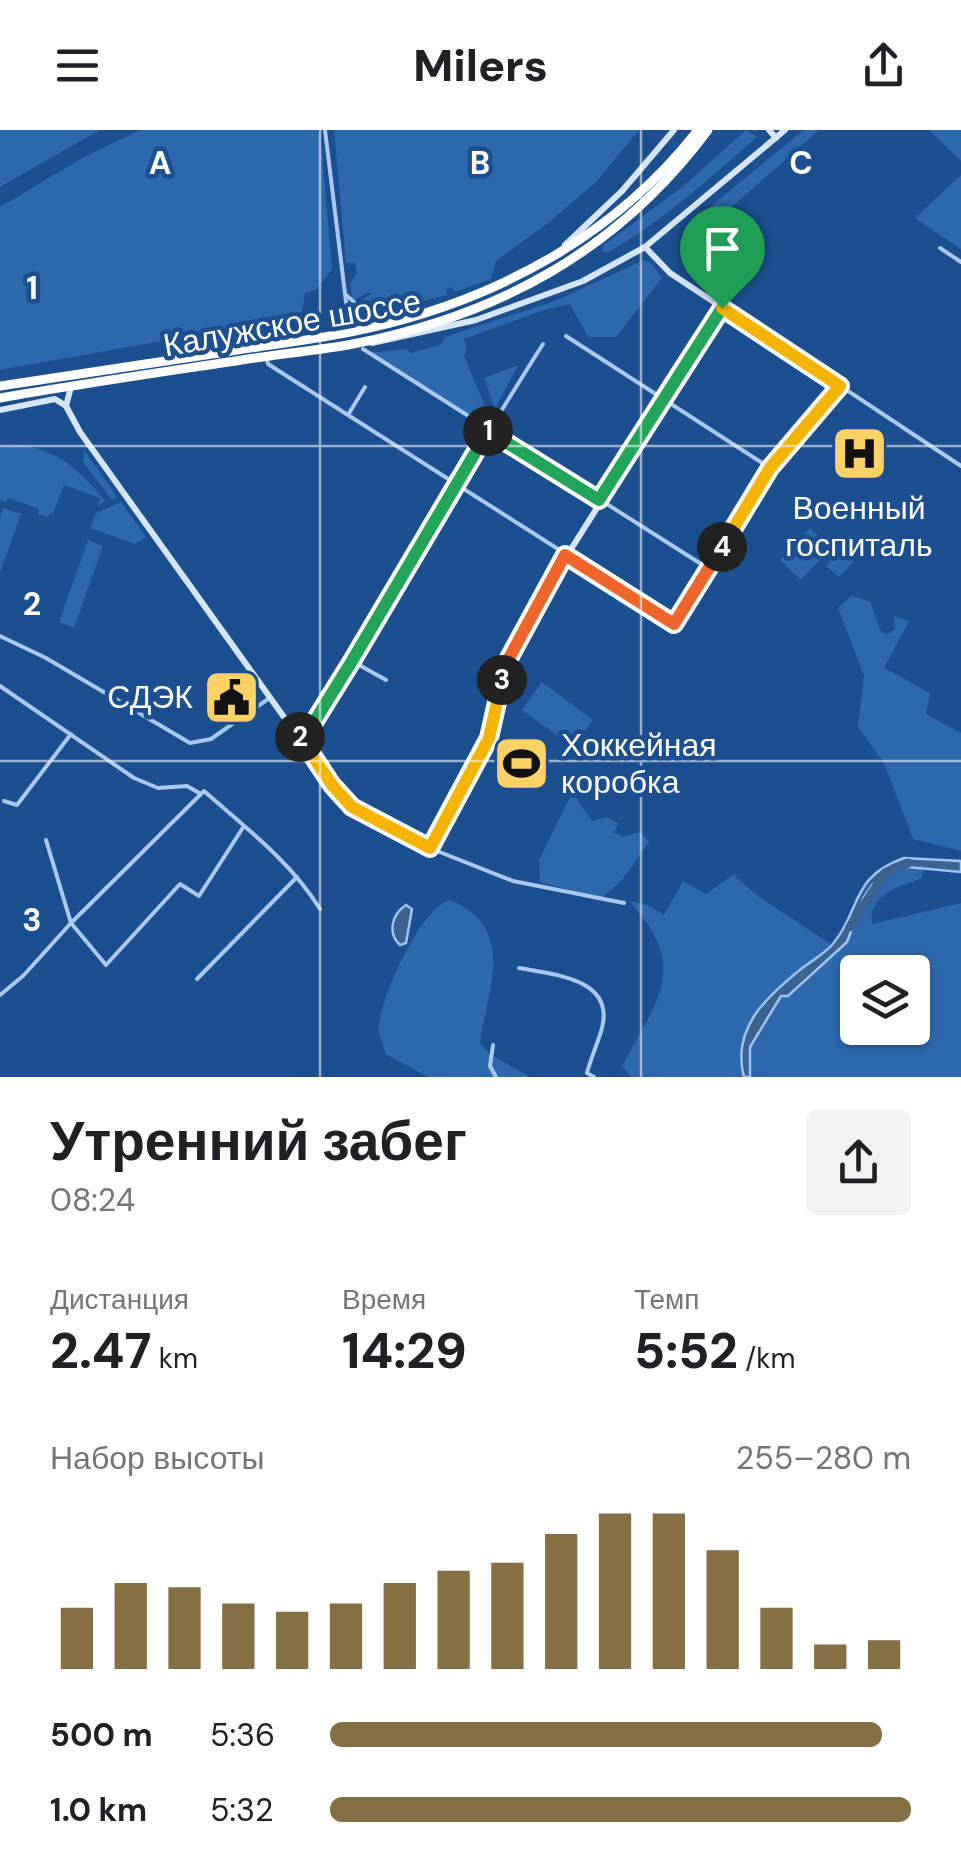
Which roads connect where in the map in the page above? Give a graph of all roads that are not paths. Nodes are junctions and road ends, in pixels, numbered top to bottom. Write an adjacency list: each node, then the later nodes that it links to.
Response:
1 (325, 130): 12 (street)
2 (674, 130): 10 (street)
3 (698, 130): 10 (highway, Калужское шоссе)
4 (708, 130): 13 (highway, Калужское шоссе)
5 (769, 130): 7 (street)
6 (785, 130): 7 (street)
7 (776, 138): 8 (street)
8 (645, 247): 14 (street); 16 (street)
9 (940, 248): 11 (street)
10 (550, 258): 15 (highway, Калужское шоссе)
11 (961, 262)
12 (344, 291): 15 (street); 17 (street)
13 (484, 306): 16 (street); 20 (highway, Калужское шоссе)
14 (722, 308): 24 (street); 28 (street)
15 (419, 315): 17 (highway, Калужское шоссе)
16 (427, 333): 20 (street)
17 (338, 334): 23 (highway, Калужское шоссе)
18 (566, 336): 28 (street)
19 (543, 344): 32 (street)
20 (359, 346): 21 (highway, Калужское шоссе); 32 (street)
21 (266, 356): 22 (highway, Калужское шоссе); 31 (street)
22 (74, 385): 26 (highway, Калужское шоссе); 29 (street)
23 (0, 386)
24 (840, 386): 33 (street); 34 (street)
25 (366, 387): 31 (street)
26 (44, 390): 27 (highway, Калужское шоссе); 30 (street)
27 (0, 398)
28 (663, 400): 34 (street); 36 (street)
29 (66, 406): 30 (street); 43 (street)
30 (0, 410)
31 (348, 415): 35 (street)
32 (488, 431): 35 (street); 36 (street)
33 (961, 466)
34 (770, 468): 38 (street)
35 (455, 484): 37 (street); 40 (street)
36 (599, 500): 37 (street); 38 (street)
37 (565, 555): 38 (street); 50 (street)
38 (708, 569)
39 (0, 636): 43 (street)
40 (352, 661): 41 (street); 45 (street)
41 (386, 680)
42 (0, 686): 44 (street)
43 (272, 696): 45 (street)
44 (70, 734): 46 (street); 47 (street)
45 (300, 737): 50 (street)
46 (200, 794): 48 (street); 54 (street)
47 (4, 802)
48 (244, 826): 51 (street); 54 (street)
49 (46, 840): 54 (street)
50 (430, 848): 52 (street)
51 (297, 877): 53 (street); 56 (street)
52 (624, 903)
53 (320, 909)
54 (71, 923): 57 (street)
55 (519, 968): 60 (street)
56 (197, 979)
57 (0, 995)
58 (492, 1046): 59 (street)
59 (496, 1077)
60 (594, 1077)

